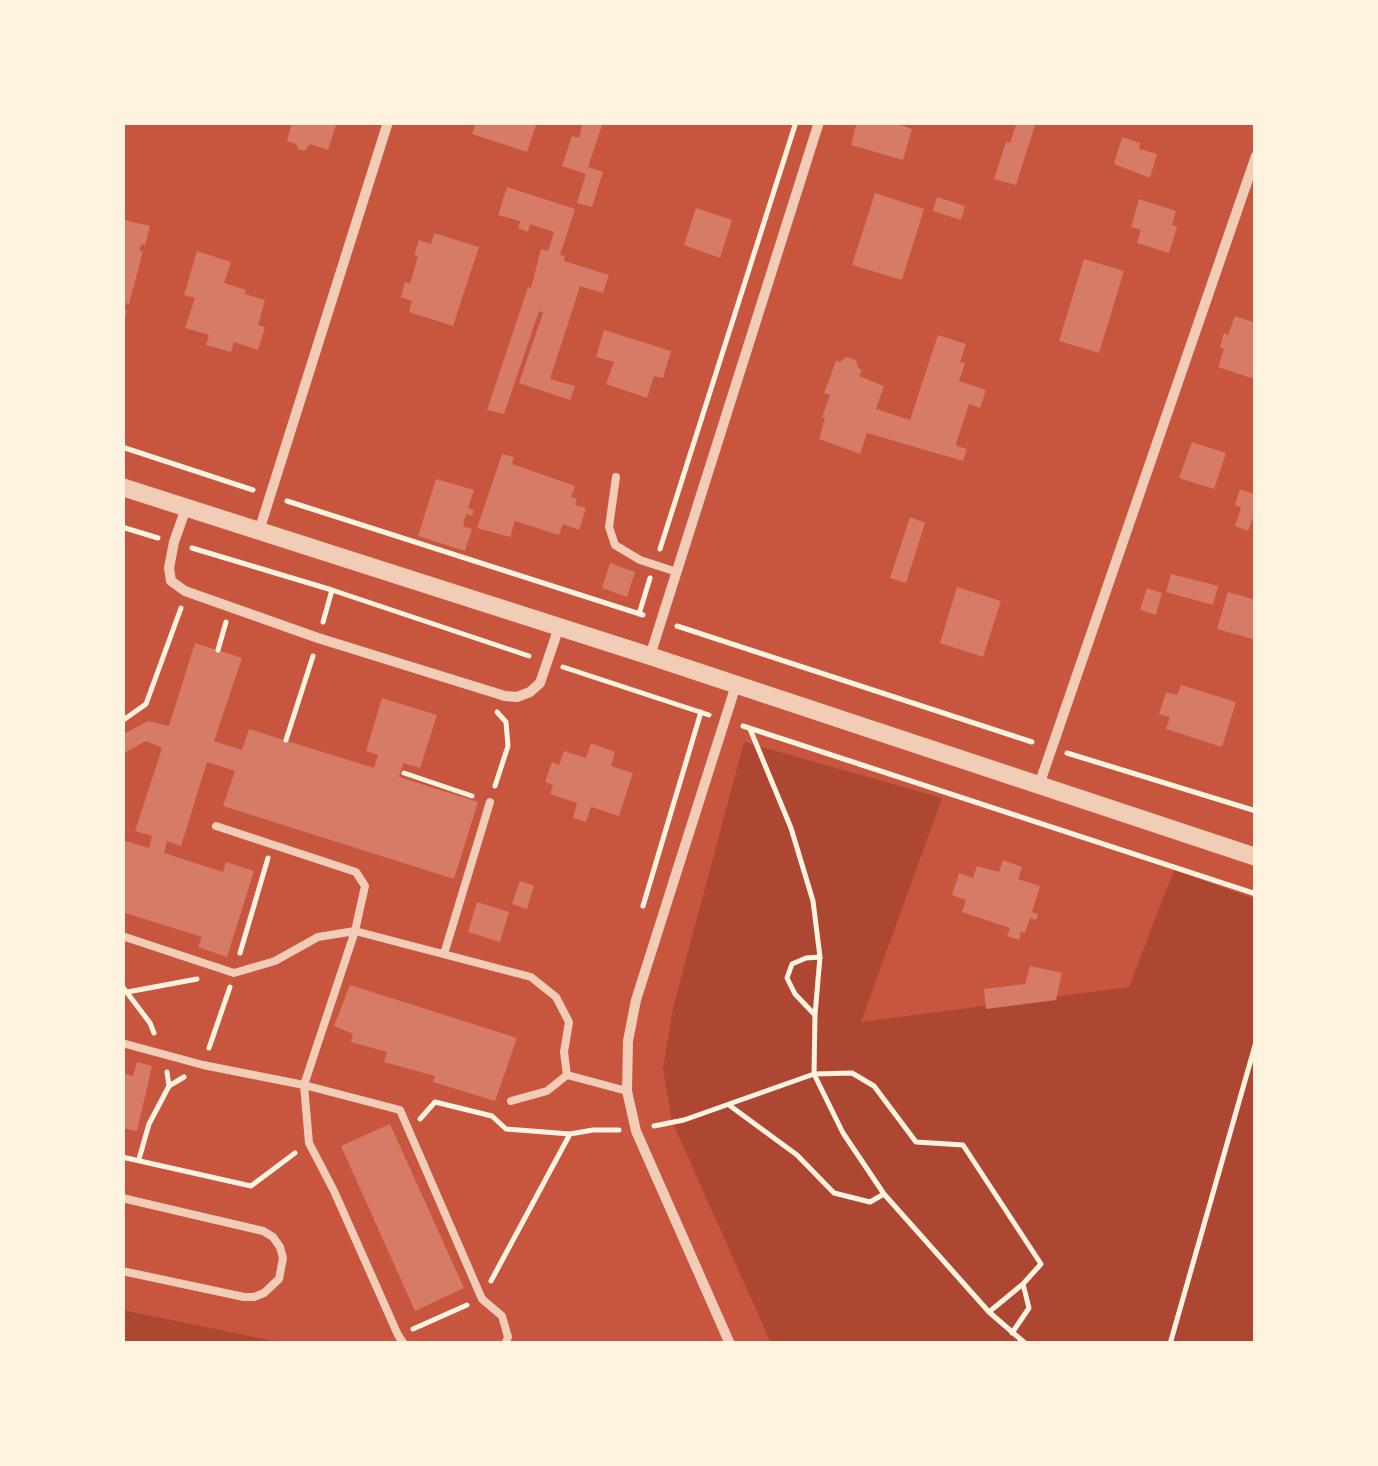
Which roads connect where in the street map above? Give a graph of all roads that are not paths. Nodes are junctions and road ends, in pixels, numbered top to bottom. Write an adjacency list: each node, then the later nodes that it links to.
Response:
1 (388, 122): 7 (street)
2 (820, 122): 8 (street)
3 (1255, 162): 12 (street)
4 (616, 478): 8 (lane)
5 (122, 488): 6 (street)
6 (186, 508): 7 (street); 9 (street)
7 (258, 532): 9 (street)
8 (677, 572): 10 (street)
9 (559, 627): 10 (street)
10 (650, 656): 11 (street)
11 (736, 685): 12 (street); 22 (street)
12 (1039, 785): 15 (street)
13 (490, 802): 18 (lane)
14 (216, 826): 16 (lane)
15 (1256, 856)
16 (356, 931): 17 (lane); 18 (lane); 21 (lane)
17 (122, 936)
18 (444, 954): 20 (lane)
19 (122, 1043): 21 (lane)
20 (567, 1075): 22 (lane); 23 (lane)
21 (304, 1085): 26 (lane); 27 (lane)
22 (627, 1091): 28 (street)
23 (510, 1101)
24 (122, 1198): 25 (lane)
25 (122, 1270)
26 (401, 1340)
27 (505, 1344)
28 (730, 1344)

